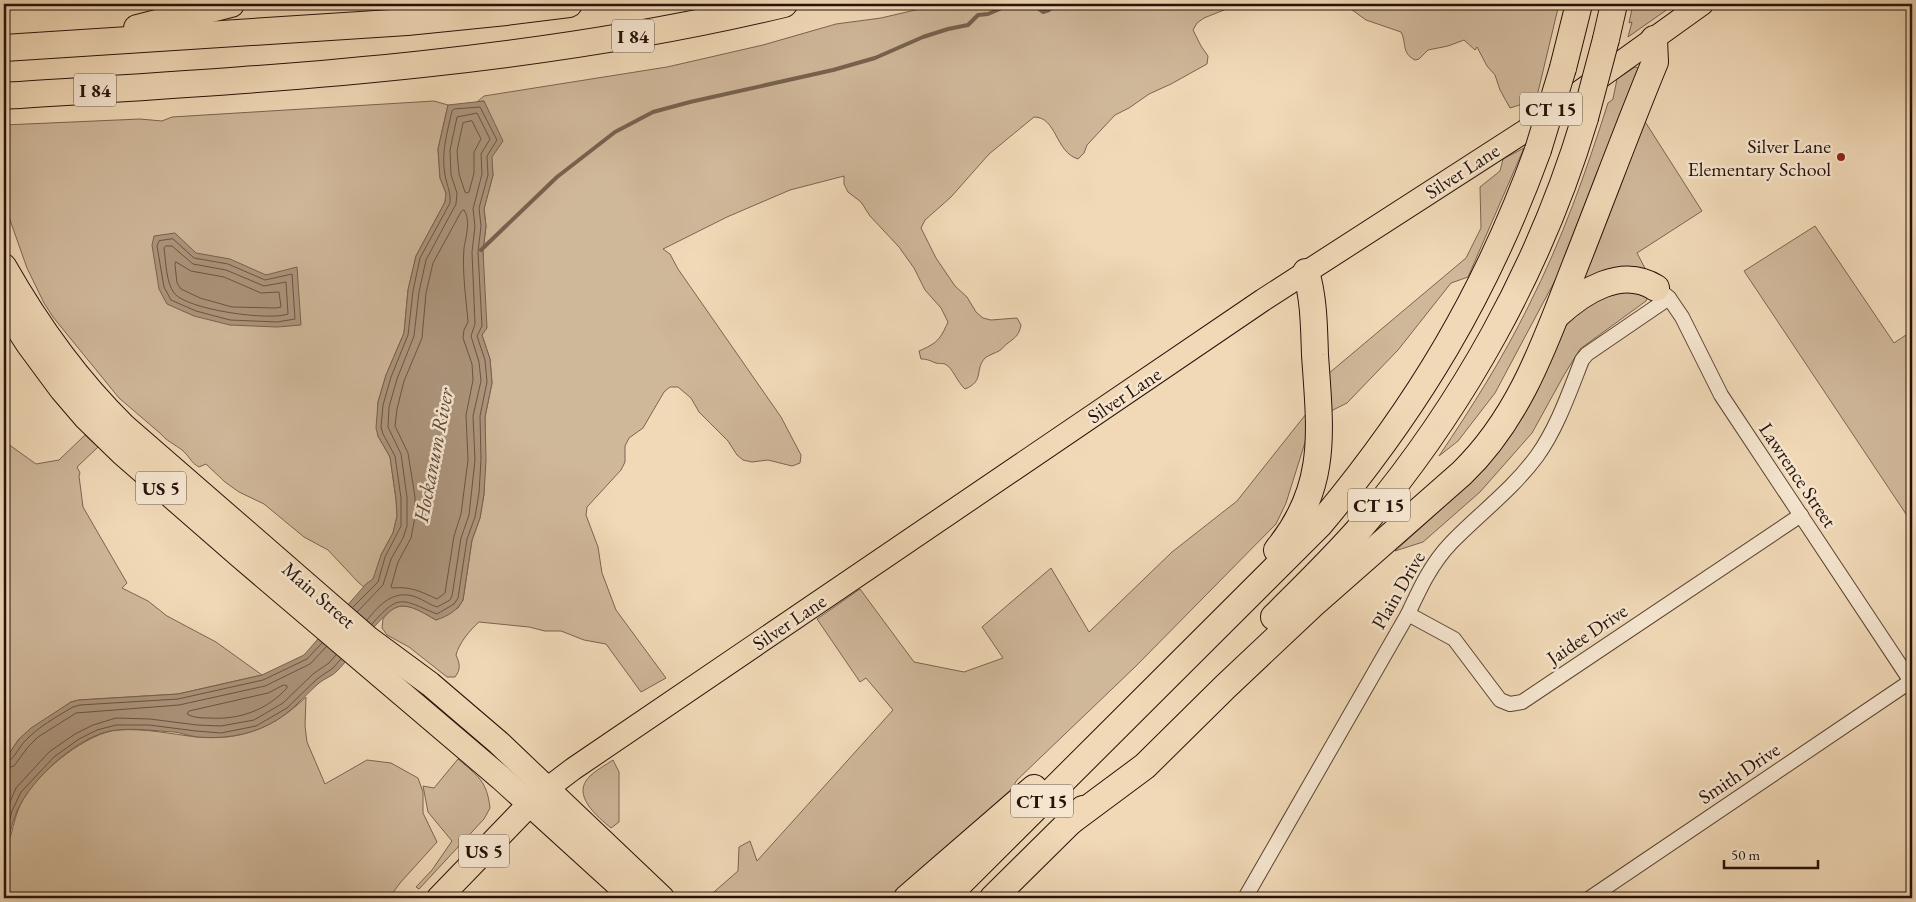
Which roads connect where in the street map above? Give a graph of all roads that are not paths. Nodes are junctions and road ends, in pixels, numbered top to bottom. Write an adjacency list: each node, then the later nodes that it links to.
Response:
1 (231, 4): 8 (highway)
2 (569, 4): 8 (highway, I 84)
3 (784, 4): 10 (highway, I 84)
4 (1579, 4): 20 (highway, CT 15, bridge)
5 (1614, 4): 24 (highway, CT 15, bridge)
6 (1702, 4): 7 (main road, Silver Lane)
7 (1654, 39): 12 (main road, Silver Lane); 15 (highway)
8 (66, 44): 9 (highway, I 84)
9 (4, 48)
10 (4, 96)
11 (4, 266): 19 (highway, Main Street / US 5)
12 (1306, 272): 20 (highway); 23 (main road, Silver Lane)
13 (1662, 293): 15 (highway); 17 (street, Lawrence Street); 18 (street, Plain Drive)
14 (4, 307): 16 (highway, Main Street / US 5)
15 (1555, 317): 24 (highway)
16 (12, 328): 19 (highway, Main Street / US 5)
17 (1800, 515): 18 (street, Jaidee Drive); 21 (street, Lawrence Street)
18 (1408, 614): 31 (street, Plain Drive)
19 (328, 616): 23 (highway, Main Street / US 5)
20 (1186, 658): 22 (highway, CT 15)
21 (1912, 682): 32 (street, Smith Drive)
22 (1140, 704): 28 (highway); 29 (highway, CT 15)
23 (539, 796): 25 (highway, US 5); 26 (highway, Main Street); 27 (highway, Main Street / US 5)
24 (1071, 821): 30 (highway, CT 15)
25 (439, 898)
26 (632, 898)
27 (662, 898)
28 (907, 898)
29 (945, 898)
30 (993, 898)
31 (1245, 898)
32 (1590, 898)

